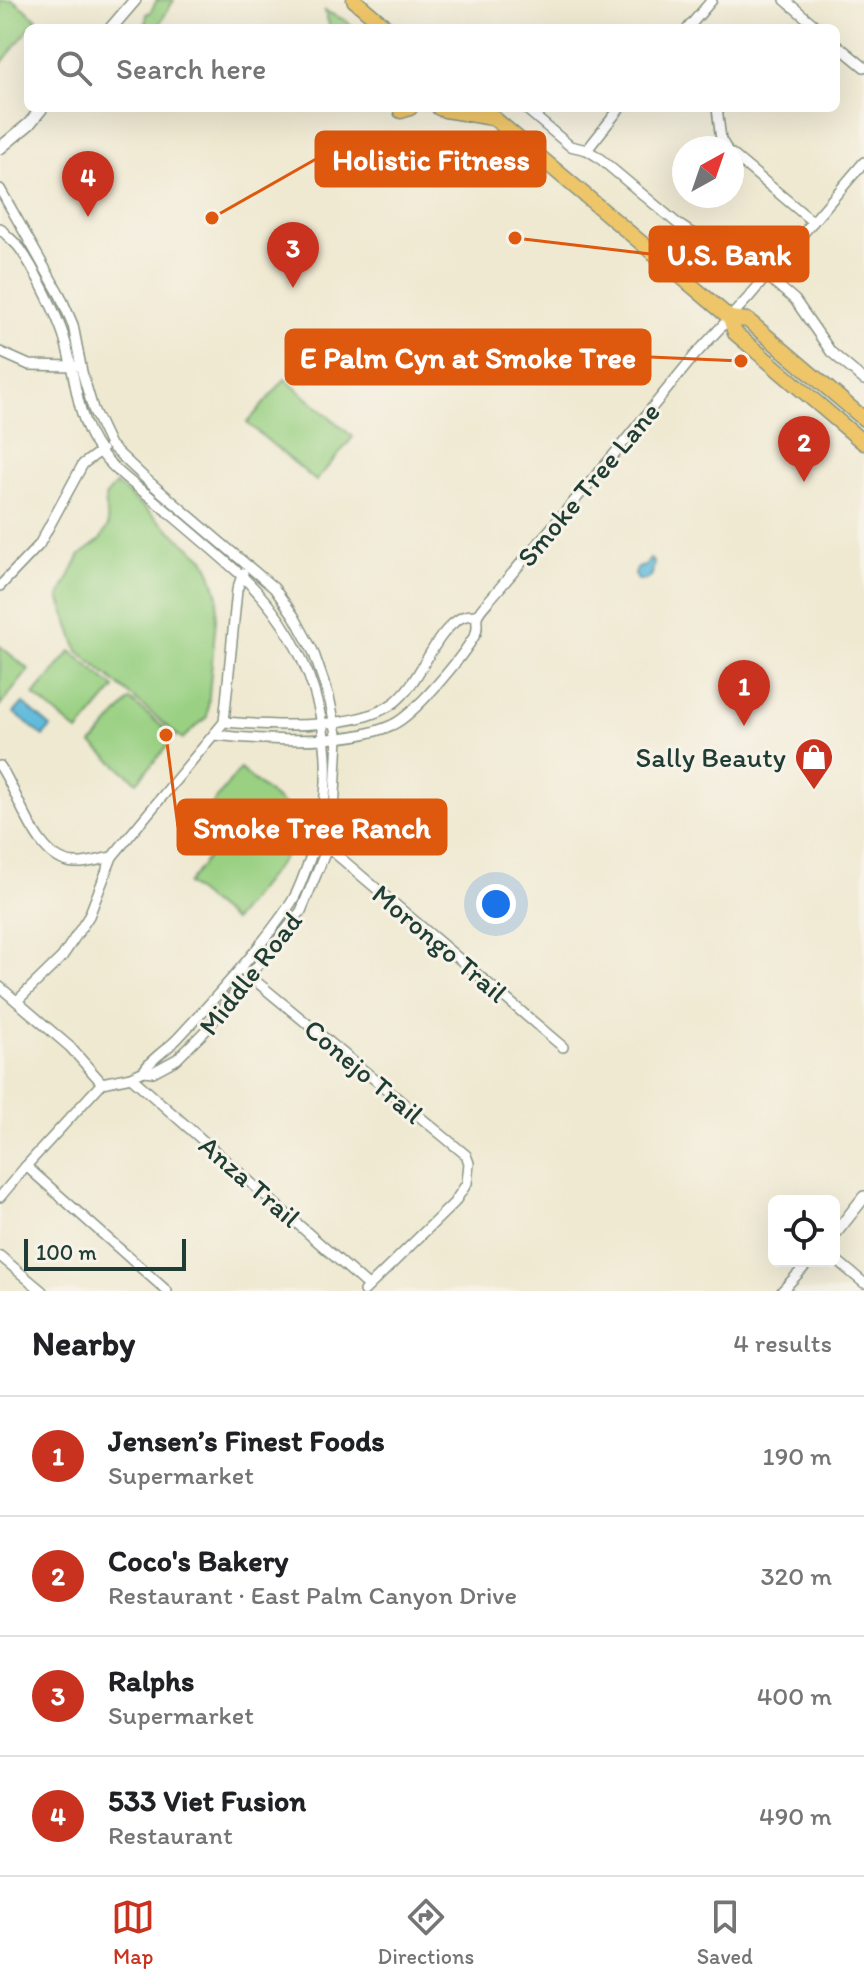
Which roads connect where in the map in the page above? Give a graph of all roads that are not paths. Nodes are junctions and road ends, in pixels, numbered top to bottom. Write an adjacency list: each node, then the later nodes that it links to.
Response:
1 (135, 0): 5 (street)
2 (354, 0): 6 (main road)
3 (712, 0): 7 (street)
4 (785, 0): 8 (street)
5 (114, 24)
6 (382, 24)
7 (691, 24)
8 (813, 24)
9 (840, 47): 10 (street)
10 (864, 67)
11 (39, 112): 17 (street)
12 (530, 112): 18 (street)
13 (617, 112): 18 (street)
14 (718, 112): 16 (street)
15 (488, 113): 27 (main road)
16 (720, 136)
17 (0, 148)
18 (587, 150): 26 (street)
19 (864, 162): 22 (street, Smoke Tree Lane)
20 (744, 164): 22 (street)
21 (0, 189): 24 (street)
22 (813, 222): 26 (street, Smoke Tree Lane)
23 (0, 228): 25 (street)
24 (29, 240): 25 (street); 29 (street)
25 (20, 247): 30 (street)
26 (767, 276): 27 (street, Smoke Tree Lane); 31 (street)
27 (730, 318): 32 (main road); 33 (main road); 39 (street, Smoke Tree Lane)
28 (0, 352): 30 (street)
29 (81, 366): 30 (street); 34 (street)
30 (70, 367): 35 (street)
31 (864, 380)
32 (864, 419)
33 (864, 443)
34 (110, 445): 35 (street); 36 (street, Middle Road)
35 (100, 452): 37 (street, Middle Road); 38 (street)
36 (245, 562): 37 (street); 44 (street, Middle Road)
37 (242, 577): 42 (street); 43 (street, Middle Road)
38 (0, 586)
39 (477, 615): 40 (street, Smoke Tree Lane); 41 (street, Smoke Tree Lane)
40 (427, 660): 41 (street); 44 (street, Smoke Tree Lane)
41 (445, 673): 47 (street, Smoke Tree Lane)
42 (224, 722): 43 (street, Smoke Tree Lane); 45 (street)
43 (321, 722): 44 (street, Smoke Tree Lane); 46 (street, Middle Road)
44 (334, 722): 47 (street, Middle Road)
45 (214, 735): 46 (street, Smoke Tree Lane); 51 (street)
46 (324, 738): 47 (street, Smoke Tree Lane); 49 (street, Middle Road)
47 (338, 738): 50 (street, Middle Road)
48 (0, 766): 51 (street)
49 (318, 839): 50 (street, Morongo Trail); 52 (street, Middle Road)
50 (328, 846): 52 (street, Middle Road); 55 (street, Morongo Trail)
51 (112, 857): 54 (street)
52 (244, 972): 56 (street, Middle Road); 56 (street, Middle Road); 67 (street, Conejo Trail)
53 (0, 987): 54 (street)
54 (17, 1001): 58 (street)
55 (563, 1047)
56 (144, 1071): 57 (street, Middle Road)
57 (131, 1077): 58 (street, Middle Road); 67 (street, Anza Trail)
58 (102, 1083): 59 (street)
59 (26, 1166): 60 (street); 69 (street)
60 (0, 1197)
61 (864, 1197): 62 (street)
62 (840, 1227)
63 (0, 1256): 68 (street)
64 (840, 1263): 66 (street)
65 (804, 1267): 70 (street)
66 (864, 1283)
67 (366, 1288)
68 (42, 1291)
69 (167, 1291)
70 (782, 1291)

